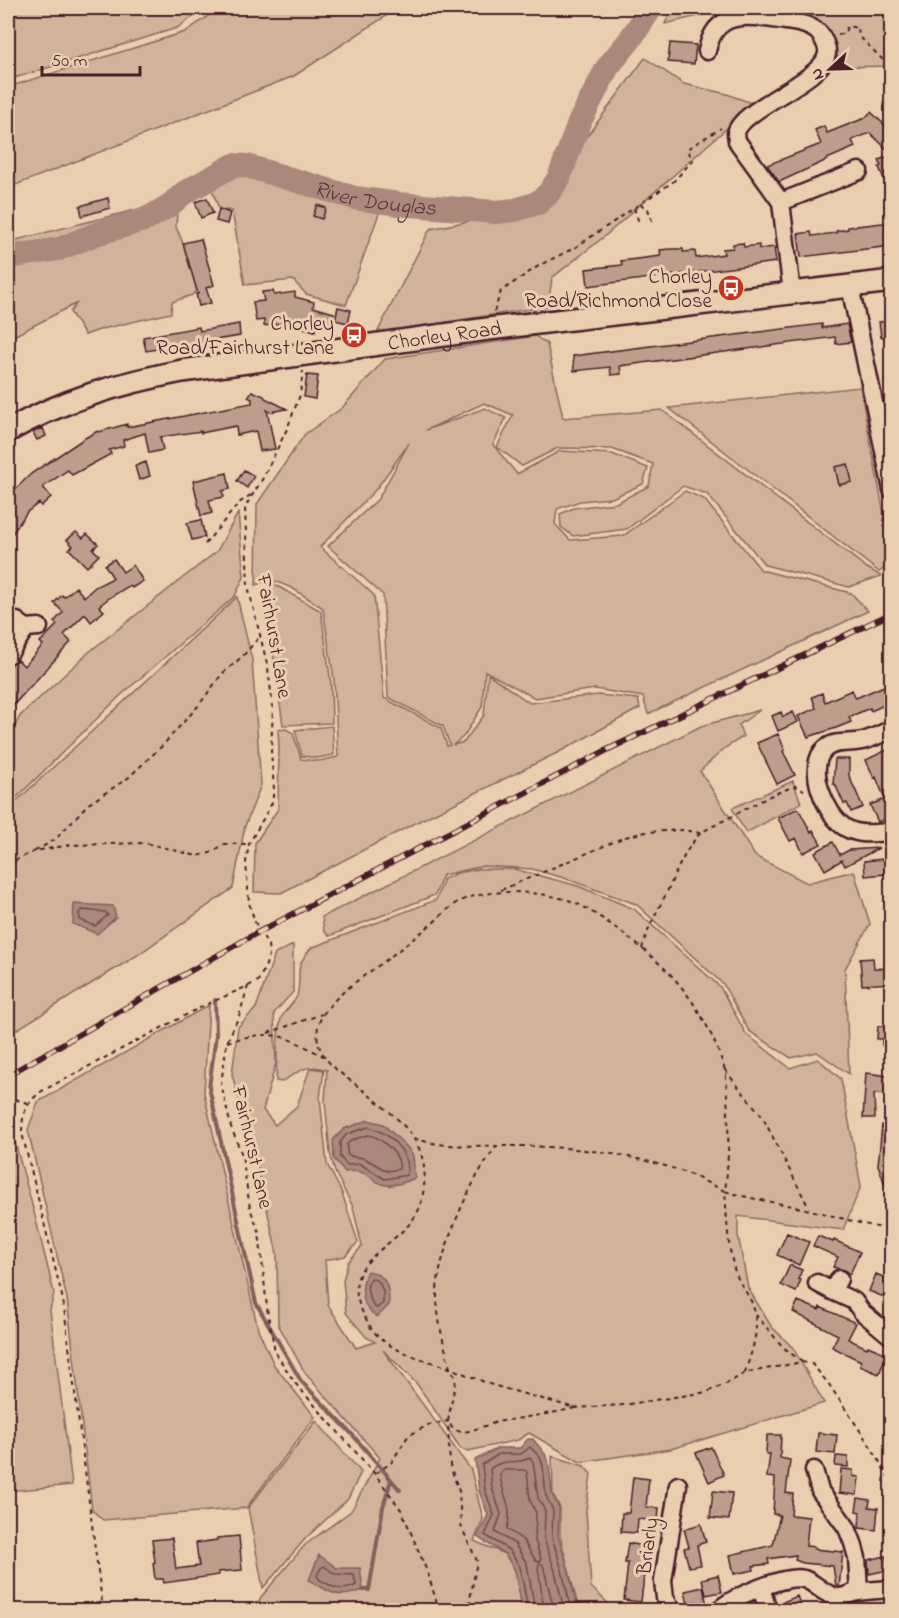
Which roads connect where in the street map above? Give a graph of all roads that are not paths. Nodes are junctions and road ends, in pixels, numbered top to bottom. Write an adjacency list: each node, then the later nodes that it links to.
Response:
1 (707, 51): 3 (street)
2 (859, 171): 3 (street)
3 (780, 202): 6 (street)
4 (891, 281): 5 (main road, Chorley Road)
5 (850, 286): 6 (main road, Chorley Road); 8 (street)
6 (792, 293): 7 (main road, Chorley Road)
7 (8, 431)
8 (891, 490)
9 (27, 626): 10 (street)
10 (8, 655)
11 (891, 729): 12 (street)
12 (891, 832)
13 (830, 1284): 14 (street)
14 (891, 1337)
15 (814, 1470): 19 (street)
16 (678, 1485): 20 (street, Briarly)
17 (761, 1588): 19 (street); 21 (street); 22 (street)
18 (891, 1589): 19 (street)
19 (859, 1592)
20 (672, 1611)
21 (719, 1611)
22 (768, 1611)

